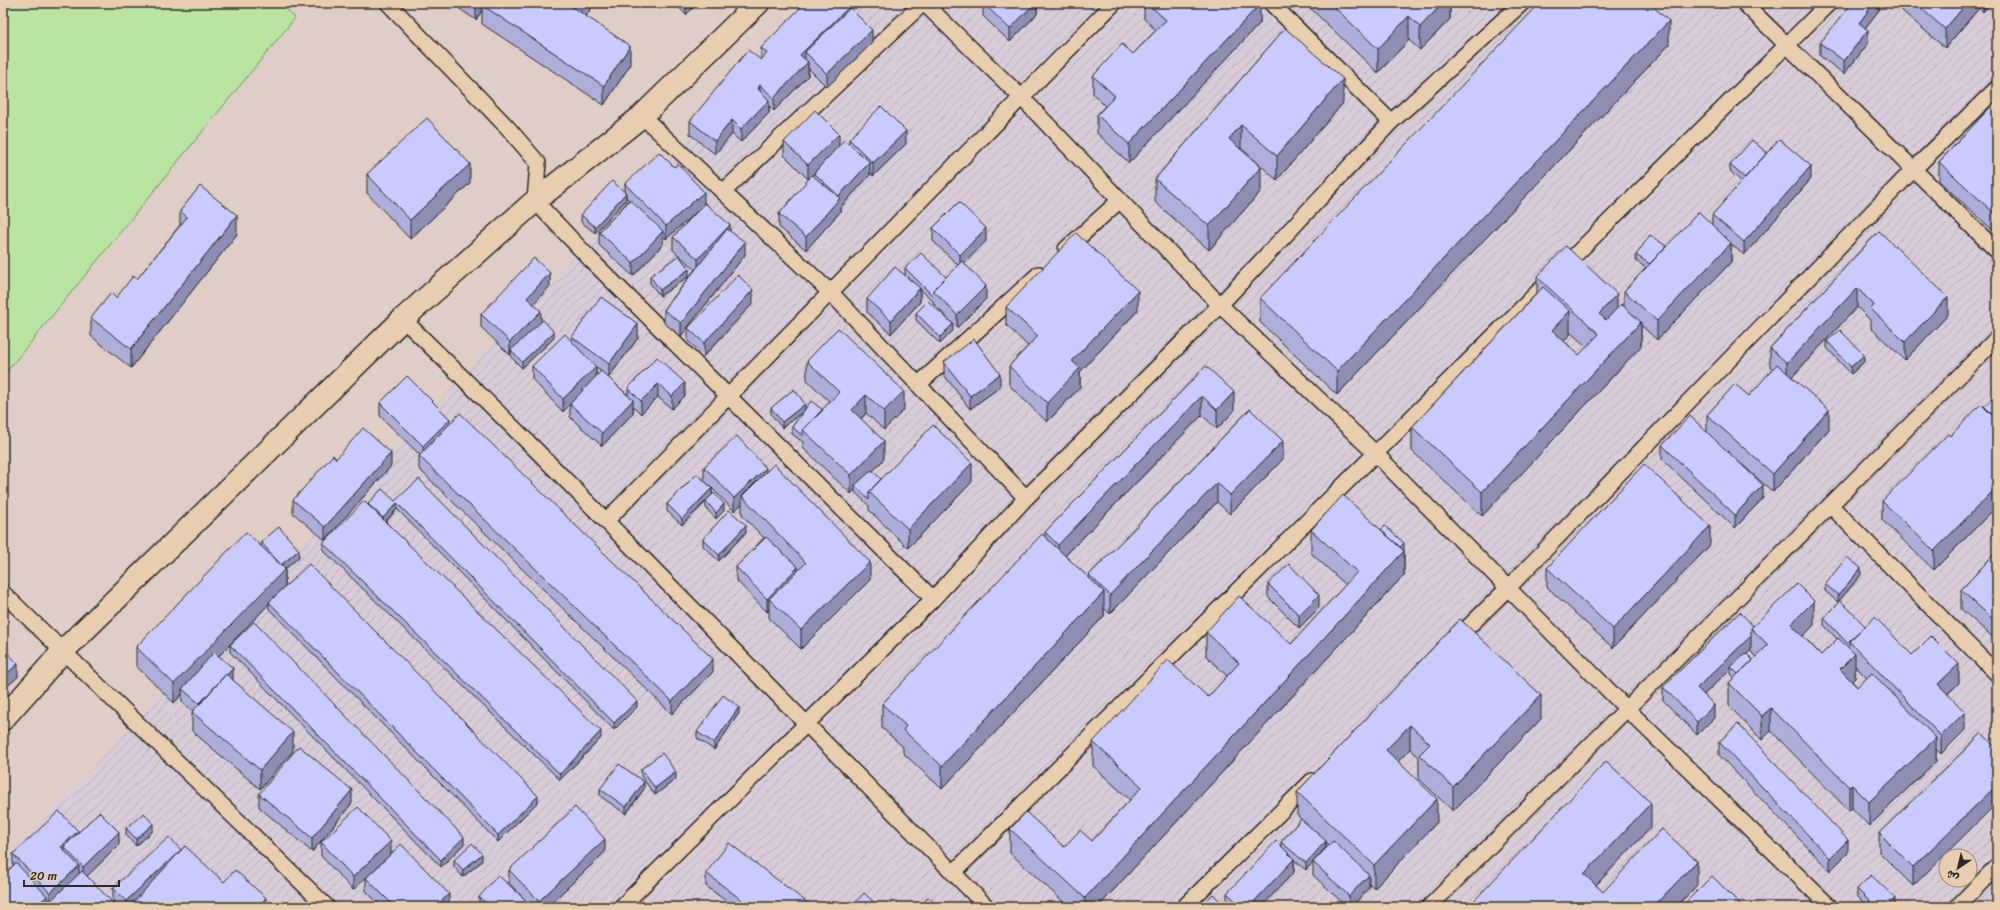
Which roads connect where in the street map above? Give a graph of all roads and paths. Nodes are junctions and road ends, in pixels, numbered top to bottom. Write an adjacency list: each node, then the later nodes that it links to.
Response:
1 (388, 3): 16 (lane)
2 (758, 3): 12 (street)
3 (924, 3): 11 (lane); 15 (lane)
4 (1114, 3): 11 (lane)
5 (1271, 3): 13 (lane)
6 (1522, 3): 13 (lane)
7 (1744, 3): 9 (lane)
8 (1829, 3): 9 (lane)
9 (1788, 45): 14 (lane); 25 (lane)
10 (1997, 88): 14 (lane)
11 (1022, 98): 17 (lane); 19 (lane)
12 (642, 116): 15 (lane); 16 (street)
13 (1391, 122): 20 (lane)
14 (1913, 170): 18 (lane); 29 (lane)
15 (723, 192): 19 (lane)
16 (535, 201): 21 (street); 24 (lane)
17 (1119, 201): 20 (lane); 23 (lane)
18 (1997, 251)
19 (831, 293): 23 (lane); 24 (lane)
20 (1220, 305): 25 (lane); 26 (lane)
21 (403, 319): 28 (lane); 33 (street)
22 (1997, 338): 27 (lane)
23 (919, 384): 26 (lane)
24 (730, 396): 28 (lane); 31 (lane)
25 (1375, 453): 29 (lane); 40 (lane)
26 (1026, 498): 31 (lane)
27 (1830, 505): 34 (lane); 35 (lane)
28 (606, 520): 37 (lane)
29 (1508, 588): 32 (lane); 35 (lane)
30 (3, 593): 33 (lane)
31 (933, 599): 37 (lane)
32 (1446, 650)
33 (63, 651): 36 (street); 41 (lane)
34 (1997, 674)
35 (1627, 709): 45 (lane); 46 (lane)
36 (3, 719)
37 (806, 724): 40 (lane); 42 (lane)
38 (1321, 773): 44 (lane)
39 (1997, 866): 47 (lane)
40 (953, 873): 43 (lane)
41 (327, 907)
42 (621, 907)
43 (987, 907)
44 (1184, 907)
45 (1429, 907)
46 (1830, 907)
47 (1957, 907)

